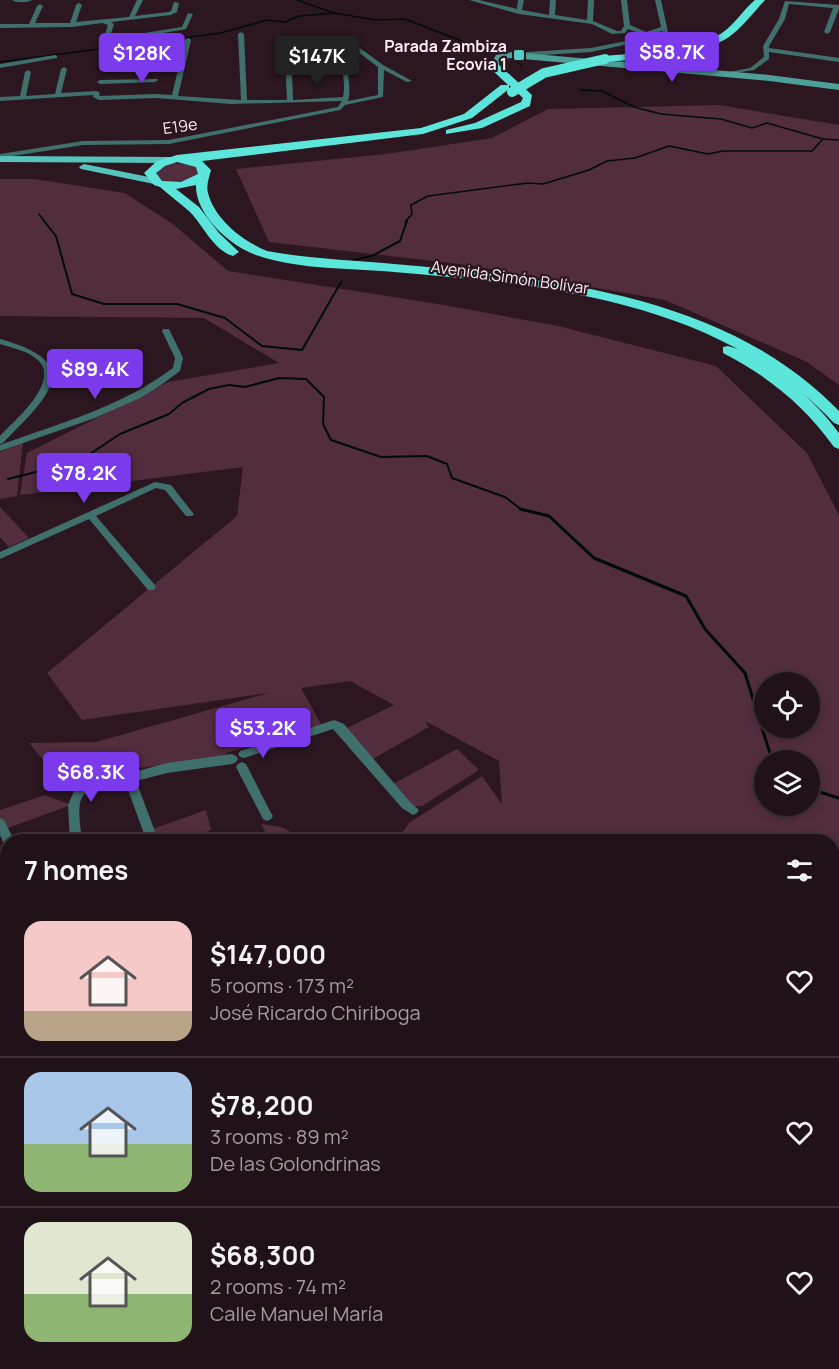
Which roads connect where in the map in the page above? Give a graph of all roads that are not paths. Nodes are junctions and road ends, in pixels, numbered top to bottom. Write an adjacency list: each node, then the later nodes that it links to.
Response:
1 (15, 0): 2 (street)
2 (28, 0)
3 (140, 0): 21 (street)
4 (472, 0): 17 (street)
5 (521, 0): 17 (street)
6 (553, 0): 22 (street)
7 (591, 0): 24 (street)
8 (624, 0): 28 (street)
9 (658, 0): 29 (street)
10 (747, 0): 39 (highway)
11 (760, 0): 39 (highway)
12 (176, 3): 19 (street)
13 (79, 5): 25 (street)
14 (40, 6): 27 (street)
15 (838, 7): 31 (street); 35 (street)
16 (158, 8): 19 (street)
17 (519, 12): 22 (street)
18 (190, 14): 30 (street)
19 (156, 15): 21 (street)
20 (166, 16): 30 (street)
21 (132, 17): 23 (street)
22 (552, 18): 24 (street)
23 (100, 22): 25 (street); 30 (street)
24 (590, 22): 28 (street)
25 (72, 25): 27 (street)
26 (0, 26): 27 (street)
27 (31, 26)
28 (627, 26): 29 (street)
29 (664, 28): 37 (street)
30 (162, 32)
31 (826, 32)
32 (241, 34): 61 (street)
33 (188, 40): 57 (street)
34 (287, 41): 48 (street)
35 (768, 50): 40 (street); 50 (street)
36 (128, 53): 42 (street)
37 (512, 55): 45 (street); 50 (street)
38 (55, 57): 41 (street)
39 (602, 57): 63 (highway, bridge)
40 (839, 60)
41 (0, 66)
42 (124, 66): 43 (street); 53 (street)
43 (143, 66)
44 (381, 66): 52 (street); 62 (street); 62 (street)
45 (494, 66): 63 (highway); 63 (highway)
46 (64, 69): 56 (street)
47 (320, 70): 48 (street)
48 (290, 71): 60 (street)
49 (28, 72): 58 (street)
50 (721, 74): 54 (street)
51 (155, 80): 53 (street)
52 (409, 81)
53 (100, 82): 55 (street)
54 (839, 87)
55 (97, 93): 56 (street); 57 (street)
56 (58, 95): 58 (street)
57 (175, 96): 61 (street)
58 (23, 97): 59 (street)
59 (0, 99)
60 (290, 100): 61 (street); 62 (street)
61 (244, 102)
62 (343, 103): 65 (street, E19e)
63 (443, 129): 64 (highway); 70 (highway)
64 (284, 147): 67 (highway); 68 (highway)
65 (20, 155): 66 (main road); 68 (main road)
66 (0, 158)
67 (185, 159): 68 (highway); 70 (highway)
68 (165, 160): 71 (highway)
69 (0, 165): 71 (main road)
70 (204, 176): 71 (highway); 76 (highway, Avenida Simón Bolívar)
71 (159, 183): 78 (highway, Avenida Simón Bolívar)
72 (166, 331): 79 (street)
73 (0, 341): 74 (street)
74 (24, 346): 75 (street); 77 (street)
75 (0, 348)
76 (839, 420)
77 (0, 441)
78 (839, 444)
79 (0, 448)
80 (189, 514): 81 (street)
81 (91, 516): 82 (street); 83 (street)
82 (0, 556)
83 (150, 587)
84 (239, 760): 85 (street); 86 (street); 87 (street)
85 (127, 778): 88 (street); 89 (street)
86 (413, 810)
87 (267, 816)
88 (76, 834)
89 (150, 834)

